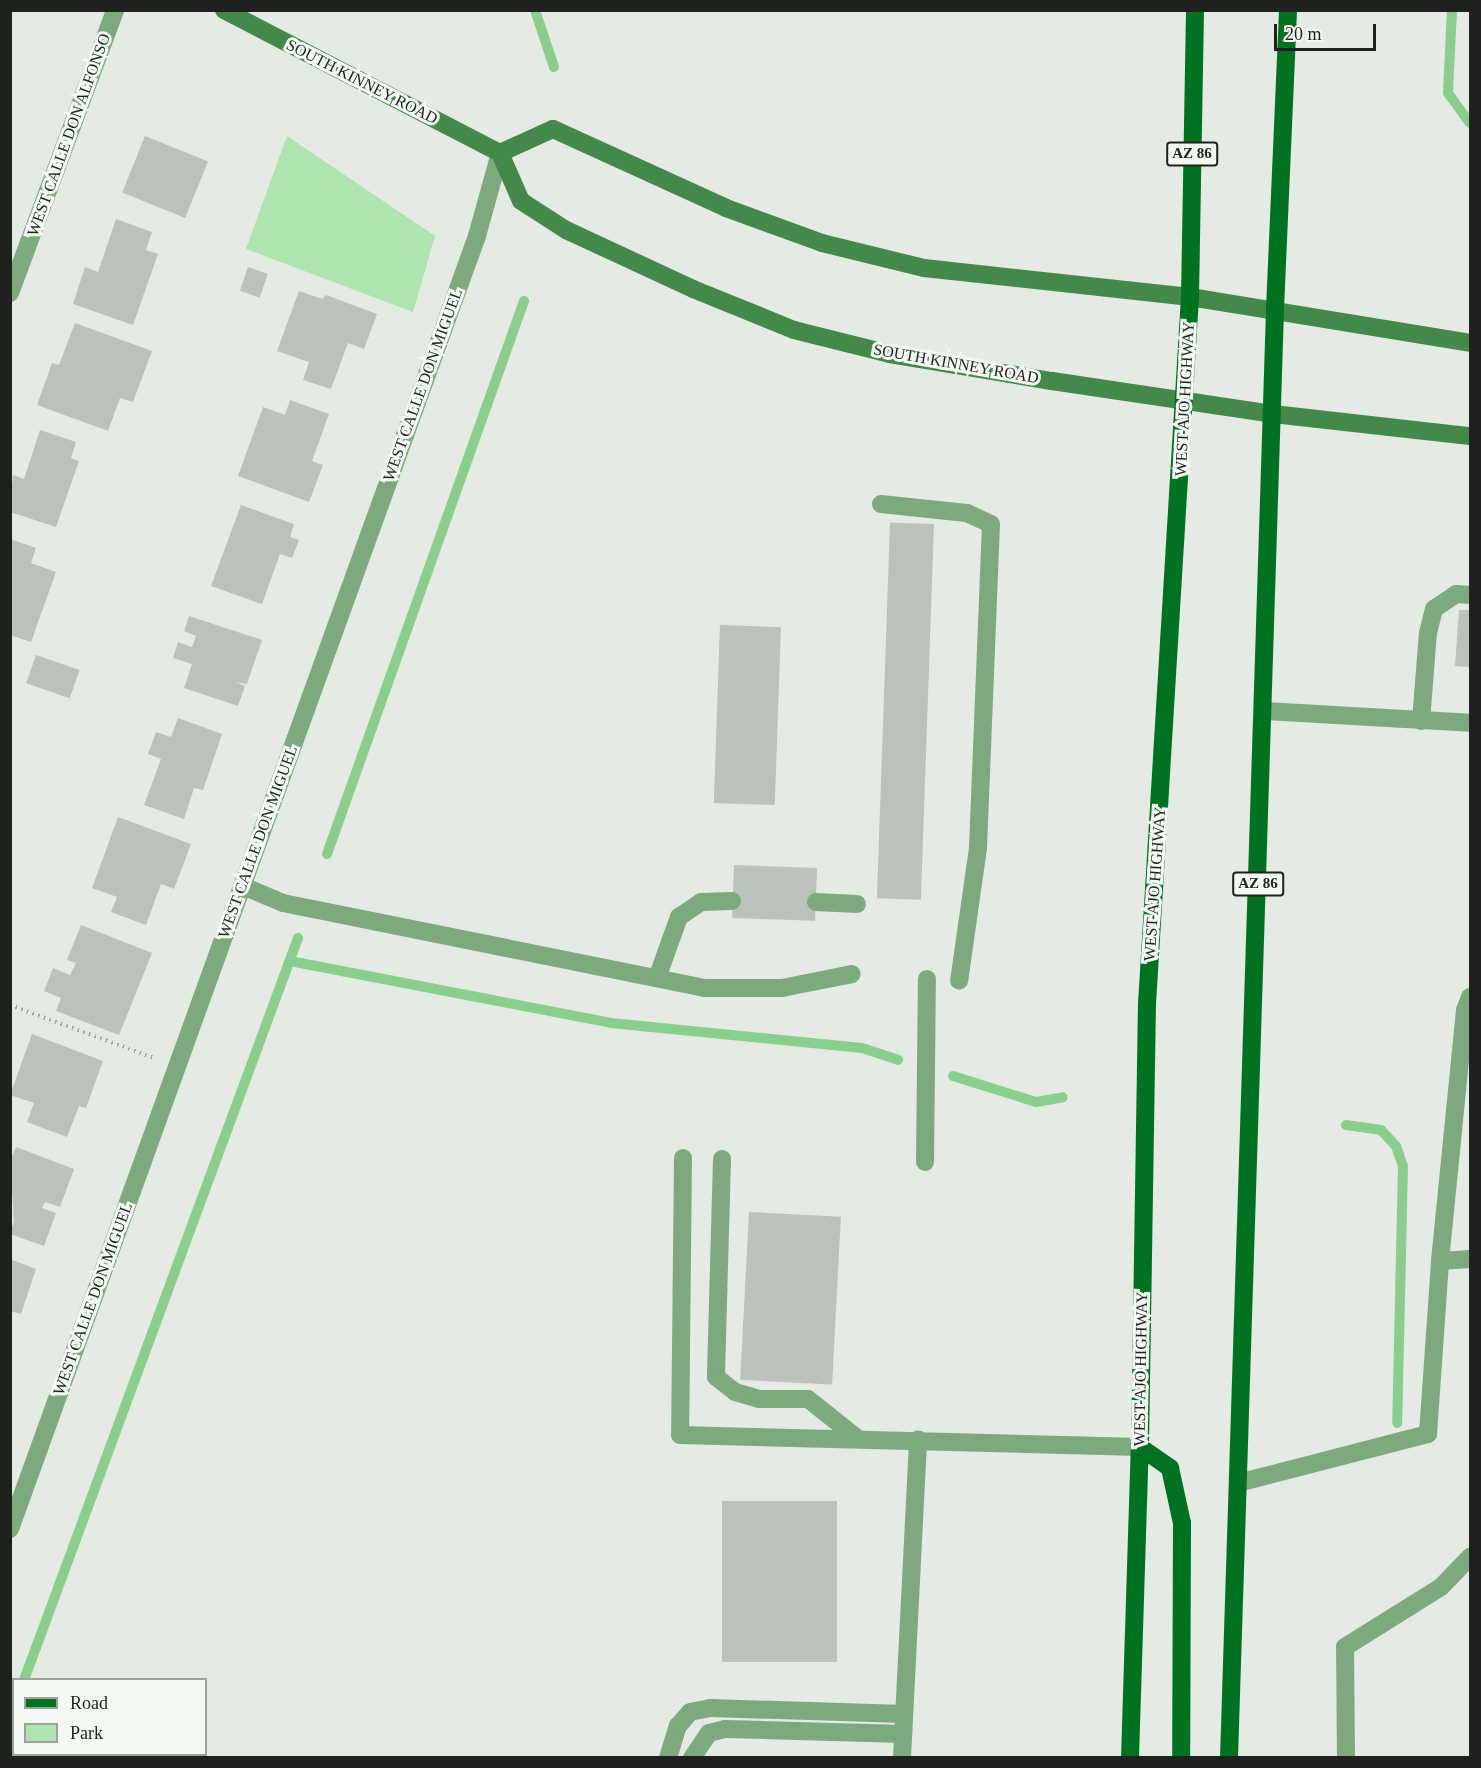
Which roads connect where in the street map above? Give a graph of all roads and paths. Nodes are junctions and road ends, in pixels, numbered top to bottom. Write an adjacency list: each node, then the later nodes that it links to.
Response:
1 (115, 10): 6 (street, WEST CALLE DON ALFONSO)
2 (224, 10): 5 (main road, SOUTH KINNEY ROAD)
3 (1195, 10): 7 (main road, WEST AJO HIGHWAY / AZ 86)
4 (1288, 10): 8 (main road, AZ 86)
5 (500, 153): 7 (main road); 10 (main road, SOUTH KINNEY ROAD); 18 (street, WEST CALLE DON MIGUEL)
6 (10, 292)
7 (1190, 297): 8 (main road); 10 (main road, WEST AJO HIGHWAY / AZ 86)
8 (1275, 309): 9 (main road); 11 (main road, AZ 86)
9 (1470, 343)
10 (1184, 401): 11 (main road, SOUTH KINNEY ROAD); 36 (main road, WEST AJO HIGHWAY / AZ 86)
11 (1273, 414): 12 (main road, SOUTH KINNEY ROAD); 15 (main road, AZ 86)
12 (1470, 436)
13 (881, 504): 25 (street)
14 (1470, 595): 16 (street)
15 (1264, 711): 16 (street); 37 (main road, AZ 86)
16 (1421, 721): 17 (street)
17 (1470, 723)
18 (243, 886): 23 (street); 38 (street, WEST CALLE DON MIGUEL)
19 (732, 901): 23 (street)
20 (816, 902): 21 (street)
21 (857, 904)
22 (852, 974): 23 (street)
23 (657, 978)
24 (927, 979): 31 (street)
25 (959, 981)
26 (1470, 997): 33 (street)
27 (10, 1005): 28 (path)
28 (154, 1058)
29 (683, 1158): 34 (street)
30 (722, 1159): 34 (street)
31 (925, 1162)
32 (1470, 1259): 33 (street)
33 (1440, 1261): 37 (street)
34 (857, 1438): 35 (street)
35 (918, 1439): 36 (street); 40 (street)
36 (1140, 1447): 45 (main road, WEST AJO HIGHWAY / AZ 86); 46 (main road)
37 (1238, 1484): 47 (main road, AZ 86)
38 (10, 1529)
39 (1470, 1557): 48 (street)
40 (904, 1714): 41 (street); 42 (street)
41 (903, 1734): 43 (street); 44 (street)
42 (668, 1758)
43 (692, 1758)
44 (902, 1758)
45 (1130, 1758)
46 (1181, 1758)
47 (1230, 1758)
48 (1346, 1758)

